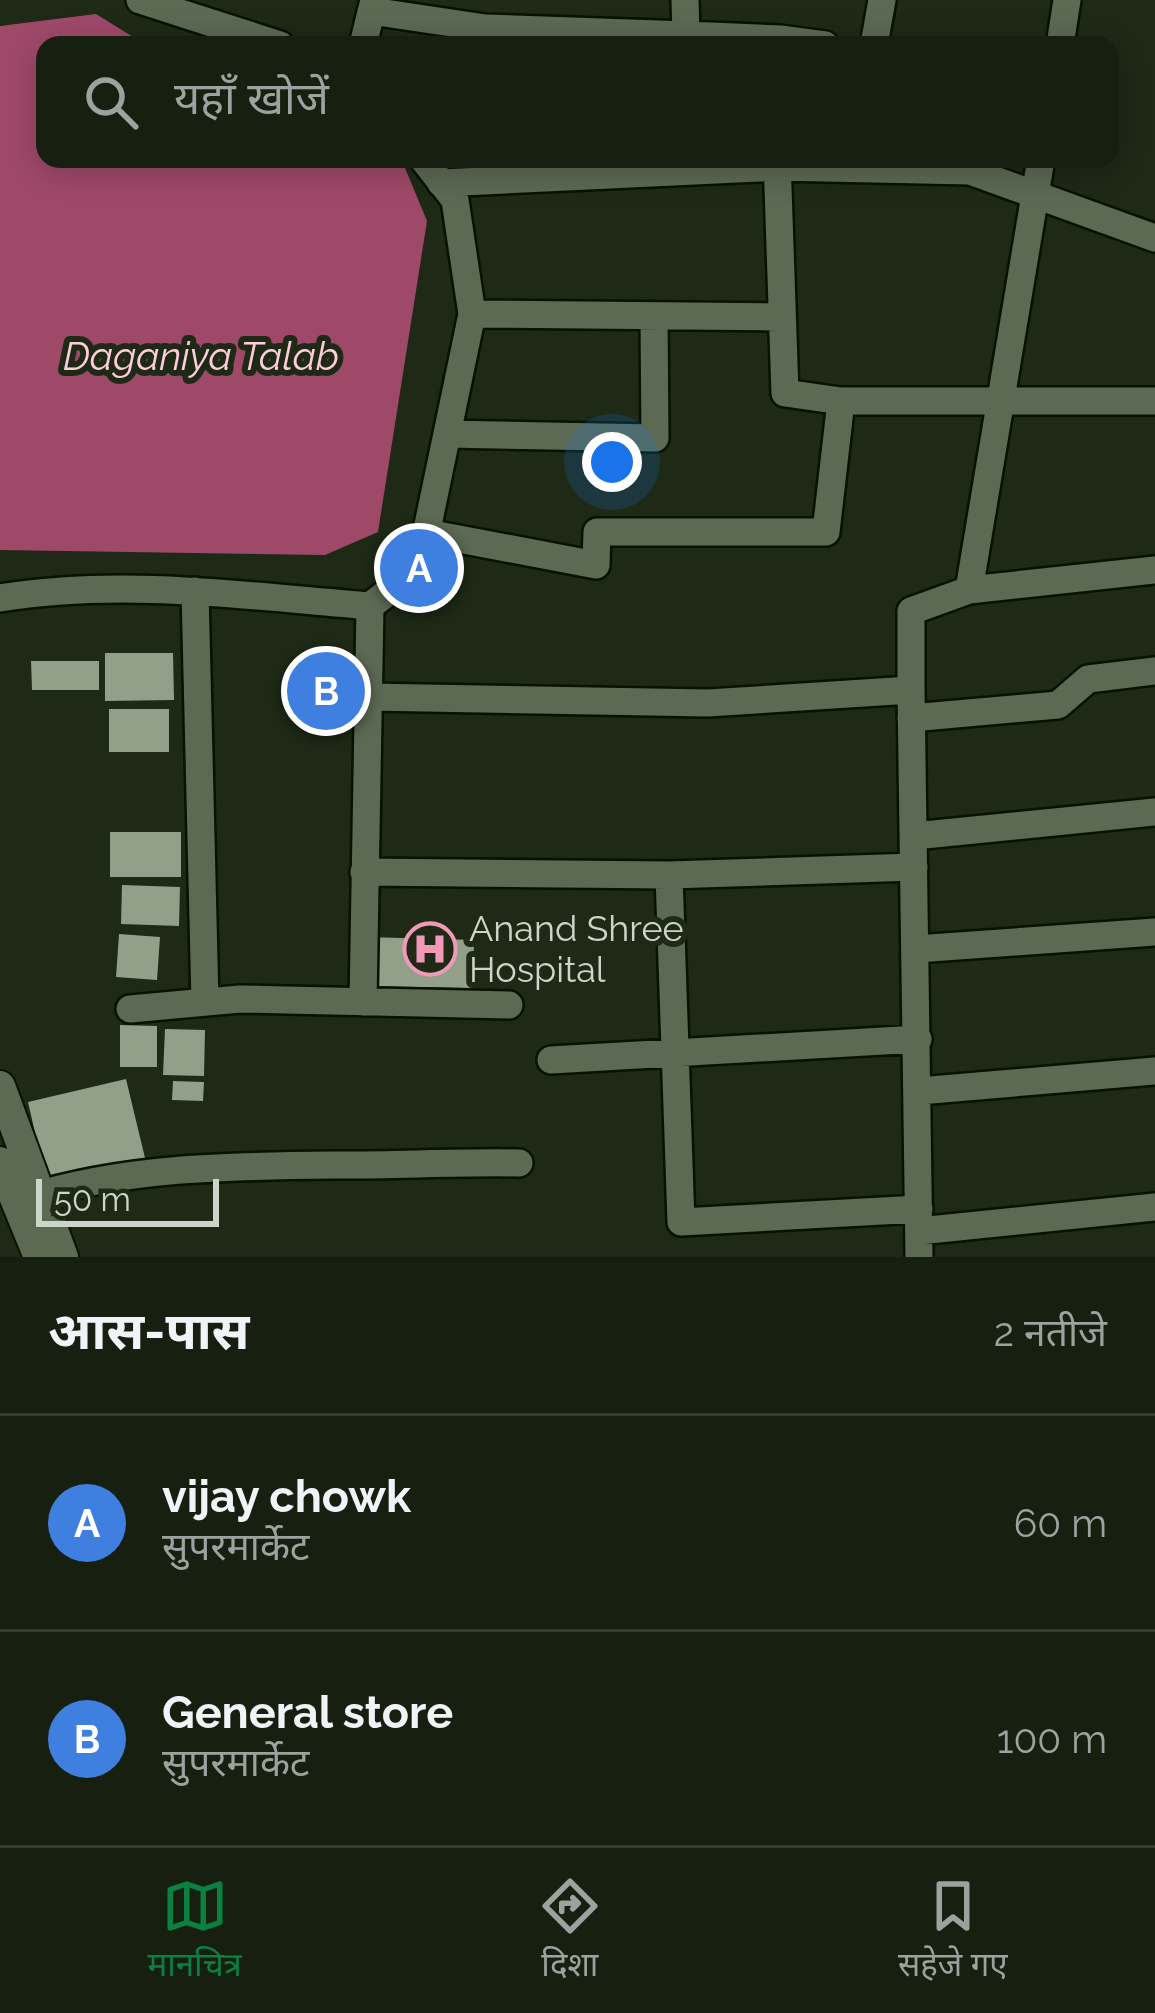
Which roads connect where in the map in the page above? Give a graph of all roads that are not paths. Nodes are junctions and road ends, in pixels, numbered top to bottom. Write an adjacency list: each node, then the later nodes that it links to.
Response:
1 (685, 0): 6 (street)
2 (882, 0): 10 (street)
3 (1067, 0): 11 (street)
4 (158, 3): 7 (street)
5 (372, 6): 6 (street); 8 (street)
6 (686, 35): 9 (street)
7 (254, 36)
8 (365, 36)
9 (699, 36)
10 (876, 36)
11 (1061, 36)
12 (430, 168): 17 (street)
13 (693, 168): 17 (street)
14 (777, 168): 22 (street)
15 (898, 168): 18 (street)
16 (1040, 168): 18 (street)
17 (442, 183): 20 (street)
18 (1035, 197): 19 (street); 25 (street)
19 (1155, 238)
20 (472, 314): 21 (street); 26 (street)
21 (654, 316): 22 (street); 26 (street)
22 (782, 317): 23 (street)
23 (841, 401): 25 (street); 27 (street)
24 (1155, 401): 25 (street)
25 (1000, 403): 29 (street)
26 (447, 434): 27 (street)
27 (427, 532): 32 (street)
28 (1155, 571): 29 (street)
29 (969, 590): 35 (street)
30 (195, 591): 31 (street); 32 (street); 43 (street)
31 (0, 598)
32 (370, 606): 34 (street)
33 (1155, 671): 35 (street)
34 (368, 697): 35 (street); 39 (street)
35 (911, 704): 37 (street)
36 (1155, 812): 37 (street)
37 (914, 836): 38 (street)
38 (914, 867): 40 (street); 42 (street)
39 (364, 872): 40 (street); 44 (street)
40 (669, 875): 48 (street)
41 (1155, 932): 42 (street)
42 (916, 949): 47 (street)
43 (206, 1002): 44 (street); 46 (street)
44 (363, 1002): 45 (street)
45 (509, 1005)
46 (130, 1010)
47 (918, 1040): 48 (street); 52 (street)
48 (676, 1054): 49 (street); 57 (street)
49 (550, 1060)
50 (1155, 1071): 52 (street)
51 (0, 1086): 55 (street)
52 (919, 1091): 57 (street)
53 (0, 1162): 55 (street)
54 (519, 1163): 55 (street)
55 (27, 1198): 58 (street); 59 (street)
56 (1155, 1207): 57 (street)
57 (919, 1232)
58 (39, 1257)
59 (63, 1257)

